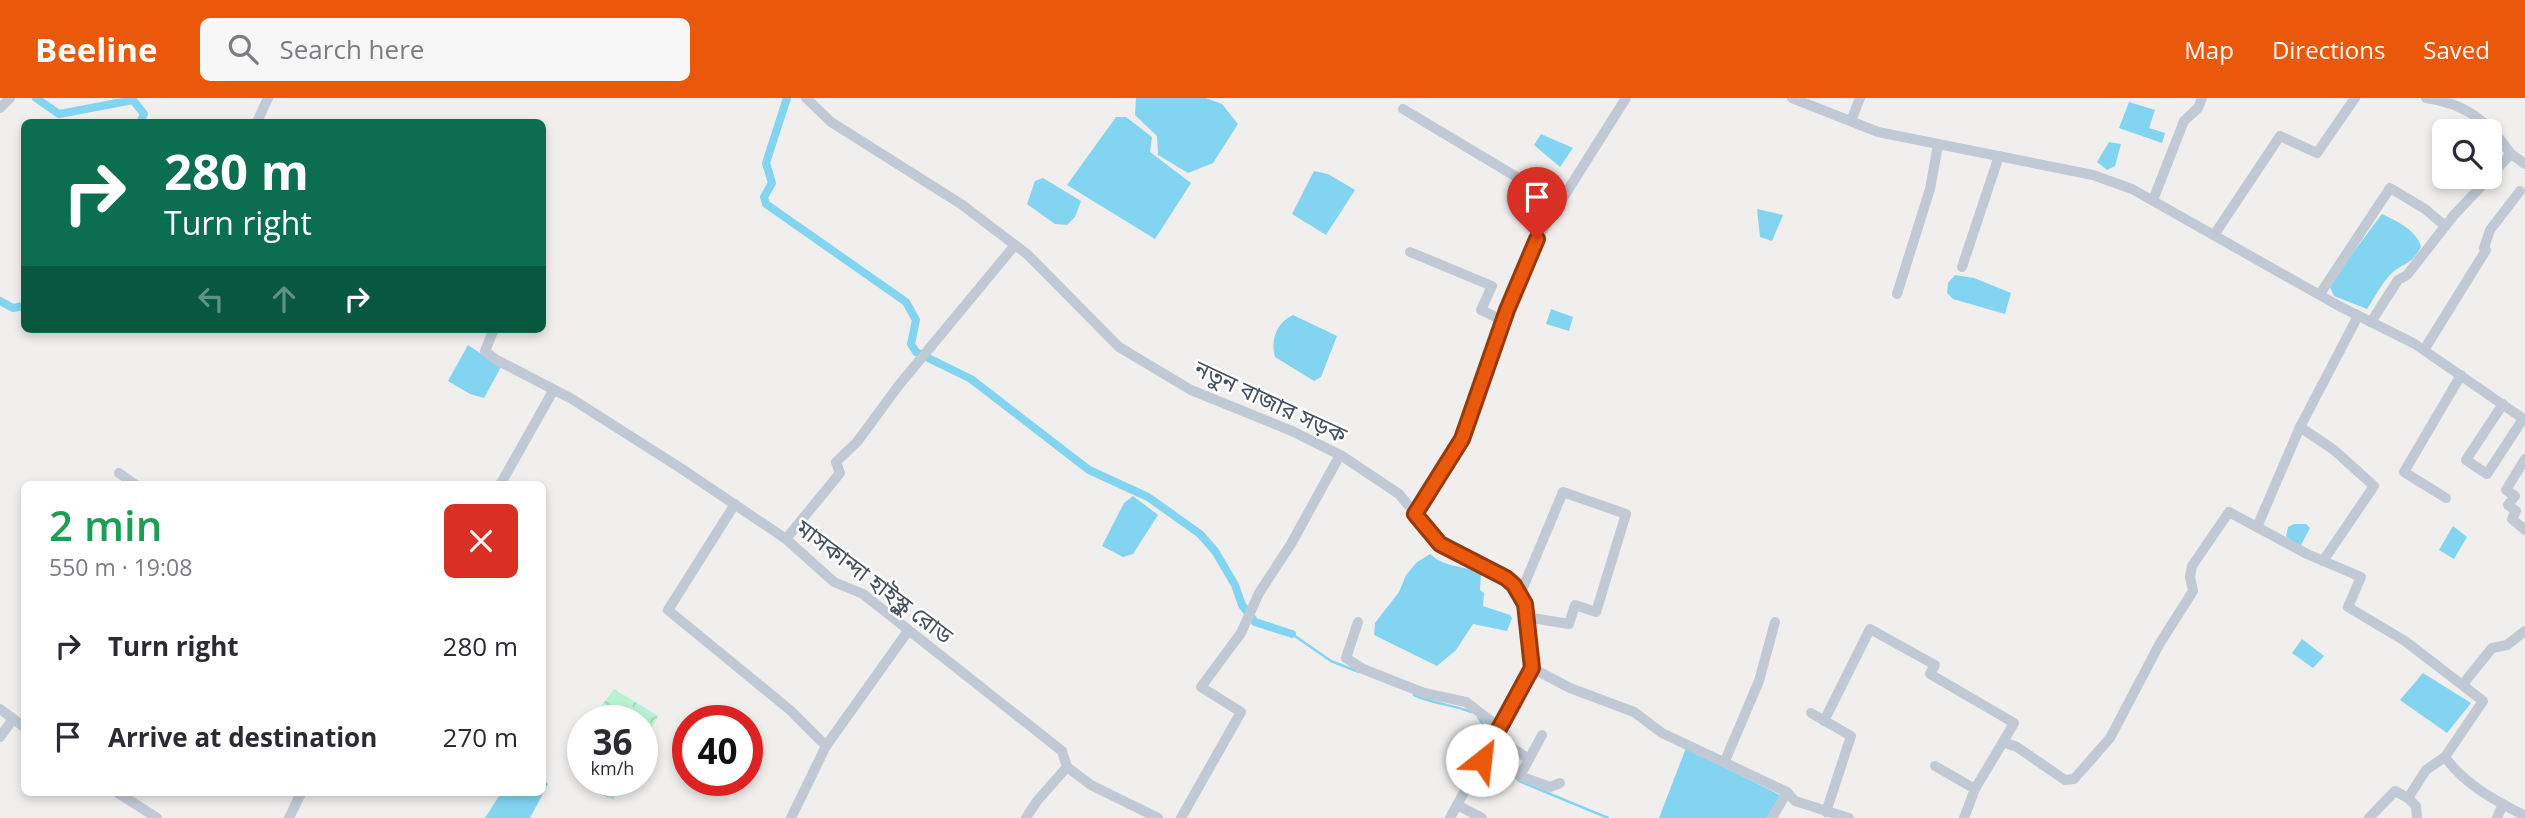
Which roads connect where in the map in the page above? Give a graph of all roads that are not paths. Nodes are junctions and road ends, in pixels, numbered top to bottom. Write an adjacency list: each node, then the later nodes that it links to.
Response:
1 (10, 98): 10 (street)
2 (268, 98): 12 (street)
3 (806, 98): 25 (street, নতুন বাজার সড়ক)
4 (1626, 98): 22 (street)
5 (1792, 98): 13 (street)
6 (1860, 98): 13 (street)
7 (2202, 98): 21 (street)
8 (2355, 98): 24 (street)
9 (2426, 98): 15 (street)
10 (0, 108)
11 (1403, 109): 22 (street)
12 (258, 119)
13 (1851, 121): 14 (street)
14 (1938, 145): 16 (street); 28 (street)
15 (2511, 155): 17 (street); 18 (street)
16 (1999, 156): 21 (street); 27 (street)
17 (2502, 164)
18 (2525, 164)
19 (2478, 189): 23 (street)
20 (2520, 191): 34 (street)
21 (2153, 200): 24 (street)
22 (1560, 203): 31 (street)
23 (2445, 226): 29 (street); 32 (street)
24 (2214, 235): 29 (street)
25 (1015, 245): 40 (street, নতুন বাজার সড়ক); 50 (street)
26 (1410, 252): 31 (street)
27 (1962, 267)
28 (1897, 294)
29 (2320, 294): 30 (street)
30 (2358, 316): 32 (street); 39 (street)
31 (1504, 321): 47 (street)
32 (2371, 322): 34 (street)
33 (492, 333): 36 (street, মাসকান্দা হাইস্কুল রোড)
34 (2424, 350): 35 (street)
35 (2461, 375): 37 (street); 45 (street)
36 (553, 391): 44 (street); 46 (street, মাসকান্দা হাইস্কুল রোড)
37 (2503, 404): 38 (street); 38 (street)
38 (2524, 419)
39 (2300, 427): 48 (street); 51 (street)
40 (1340, 455): 47 (street, নতুন বাজার সড়ক); 90 (street)
41 (2525, 459): 49 (street)
42 (119, 472): 43 (street)
43 (131, 481)
44 (502, 481)
45 (2446, 498)
46 (735, 504): 50 (street, মাসকান্দা হাইস্কুল রোড); 69 (street)
47 (1415, 514): 52 (street, নতুন বাজার সড়ক)
48 (2257, 527): 51 (street); 68 (street)
49 (2525, 530)
50 (786, 540): 56 (street, মাসকান্দা হাইস্কুল রোড)
51 (2323, 561): 59 (street)
52 (1518, 597): 53 (street, নতুন বাজার সড়ক); 53 (street)
53 (1526, 617): 58 (street, নতুন বাজার সড়ক)
54 (1358, 622): 65 (street)
55 (1774, 622): 72 (street)
56 (908, 631): 69 (street); 74 (street, মাসকান্দা হাইস্কুল রোড)
57 (2525, 631): 59 (street)
58 (1532, 668): 65 (street); 72 (street)
59 (2463, 684): 70 (street)
60 (0, 709): 62 (street)
61 (1811, 713): 63 (street)
62 (13, 719): 64 (street); 67 (street)
63 (1824, 721): 68 (street); 83 (street)
64 (21, 725)
65 (1498, 733): 71 (street); 82 (street)
66 (1542, 735): 71 (street)
67 (0, 737)
68 (2003, 742): 76 (street)
69 (826, 746): 87 (street)
70 (2445, 757): 80 (street); 81 (street)
71 (1529, 759): 75 (street)
72 (1724, 763): 77 (street)
73 (1935, 766): 76 (street)
74 (1067, 767): 88 (street); 89 (street, মাসকান্দা হাইস্কুল রোড)
75 (1560, 783)
76 (1975, 789): 95 (street)
77 (1787, 792): 83 (street); 93 (street)
78 (123, 796): 85 (street)
79 (300, 796): 86 (street)
80 (2408, 798): 96 (street); 97 (street)
81 (2503, 804): 84 (street); 98 (street)
82 (1457, 806): 91 (street); 92 (street)
83 (1823, 813): 94 (street)
84 (2525, 816)
85 (157, 818)
86 (289, 818)
87 (791, 818)
88 (1026, 818)
89 (1158, 818)
90 (1181, 818)
91 (1450, 818)
92 (1482, 818)
93 (1772, 818)
94 (1849, 818)
95 (1964, 818)
96 (2369, 818)
97 (2417, 818)
98 (2497, 818)

